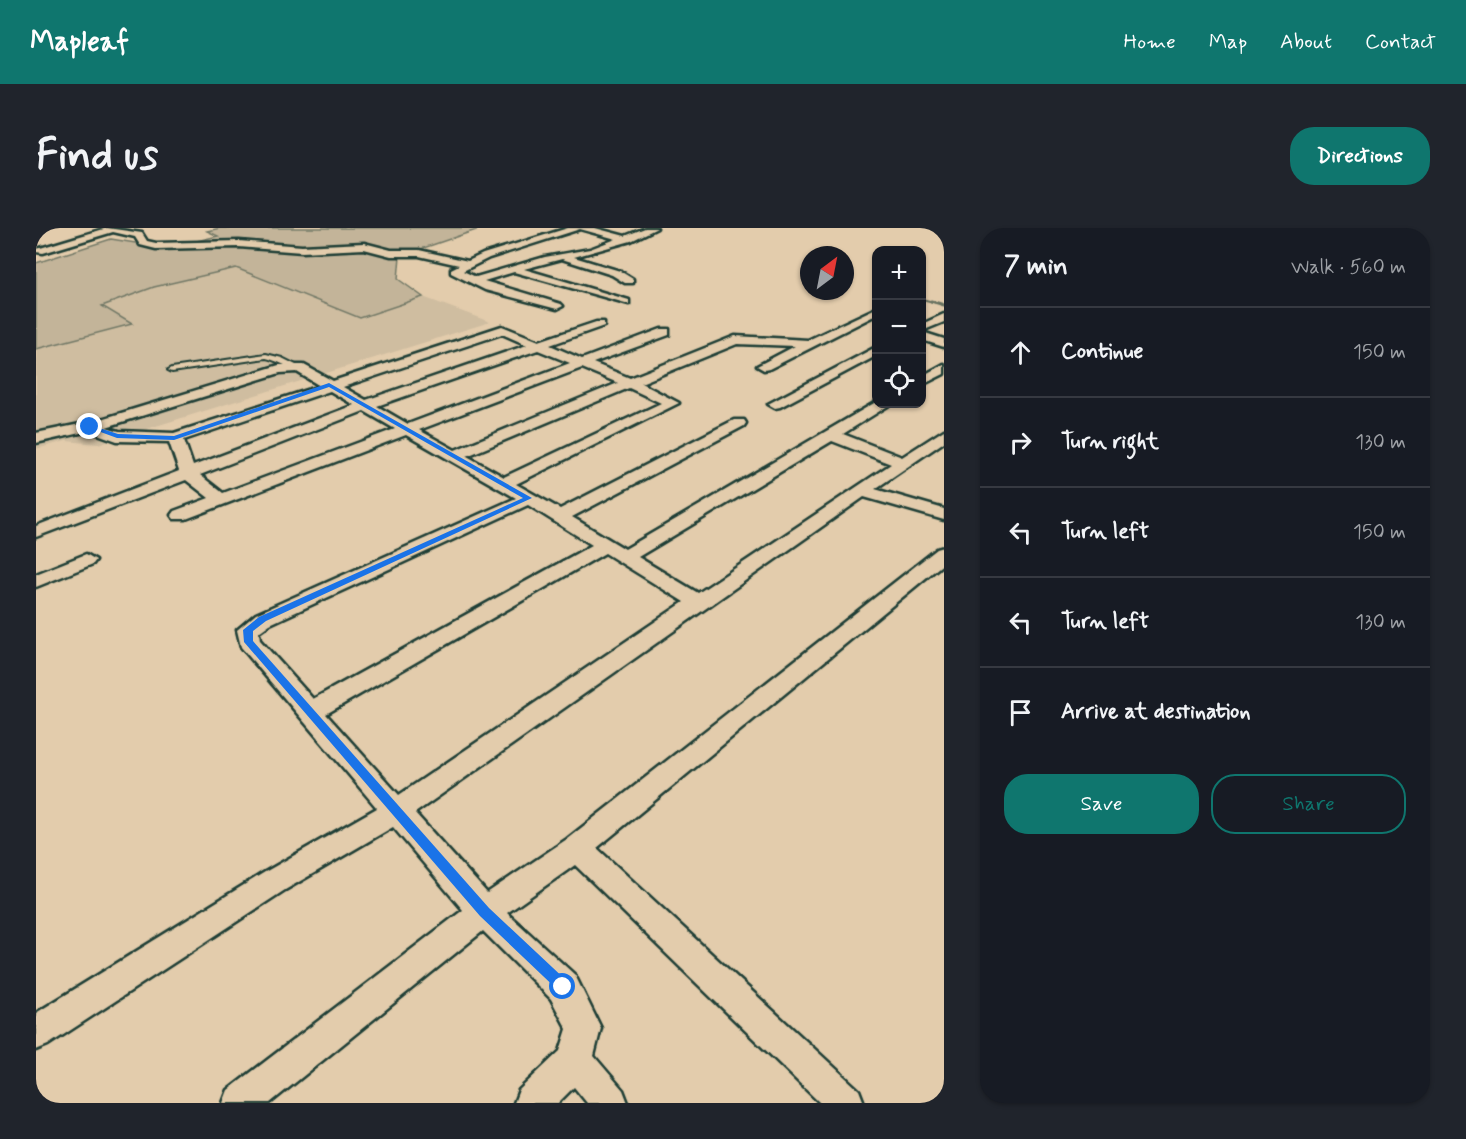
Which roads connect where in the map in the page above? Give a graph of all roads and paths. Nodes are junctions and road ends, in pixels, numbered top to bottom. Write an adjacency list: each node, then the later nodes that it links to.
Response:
1 (578, 228): 6 (street)
2 (584, 228): 5 (street)
3 (653, 228): 5 (street)
4 (115, 229): 7 (street); 10 (street)
5 (628, 239): 8 (street)
6 (524, 244): 8 (street); 10 (street)
7 (40, 251)
8 (560, 257): 9 (street); 16 (street)
9 (534, 263): 11 (street); 12 (street)
10 (467, 264): 15 (street)
11 (556, 268)
12 (513, 269): 15 (street); 17 (street)
13 (567, 271): 14 (street)
14 (601, 279)
15 (474, 281): 18 (street)
16 (629, 281)
17 (625, 302)
18 (557, 306)
19 (872, 313): 21 (street)
20 (944, 317): 24 (street)
21 (859, 319): 22 (street); 27 (street)
22 (872, 323)
23 (600, 324): 29 (street)
24 (926, 326)
25 (665, 332): 31 (street)
26 (926, 338): 28 (street)
27 (807, 343): 32 (street); 37 (street)
28 (944, 343)
29 (540, 347): 31 (street); 38 (street); 40 (street)
30 (872, 353): 39 (street)
31 (582, 364): 37 (street); 44 (street)
32 (764, 366)
33 (299, 368): 35 (lane); 38 (street); 43 (street)
34 (944, 368): 36 (street)
35 (172, 370)
36 (926, 378)
37 (629, 382): 49 (street); 52 (street)
38 (329, 385): 40 (street); 48 (street)
39 (775, 404)
40 (366, 405): 44 (street); 51 (street)
41 (877, 408): 45 (street)
42 (739, 423): 58 (street)
43 (90, 427): 47 (street); 48 (street)
44 (407, 429): 49 (street); 55 (street)
45 (831, 435): 50 (street); 62 (street)
46 (943, 437): 50 (street)
47 (36, 438)
48 (174, 438): 51 (street)
49 (453, 456): 52 (street)
50 (904, 463): 53 (street)
51 (188, 473): 55 (street); 59 (street)
52 (503, 484): 54 (street)
53 (862, 491): 57 (street); 65 (street)
54 (529, 498): 58 (street); 66 (street)
55 (220, 499): 56 (street)
56 (180, 515)
57 (944, 515)
58 (558, 517): 60 (street)
59 (36, 532)
60 (606, 545): 62 (street); 66 (street)
61 (944, 553): 68 (street)
62 (626, 556): 65 (street)
63 (86, 560): 64 (street)
64 (36, 581)
65 (698, 602): 67 (street)
66 (309, 712): 67 (street)
67 (396, 811): 69 (street); 70 (street)
68 (577, 848): 69 (street); 75 (street)
69 (484, 912): 71 (street); 72 (street)
70 (36, 1033)
71 (575, 1061): 73 (street); 74 (street)
72 (242, 1103)
73 (532, 1103)
74 (610, 1103)
75 (846, 1103)

